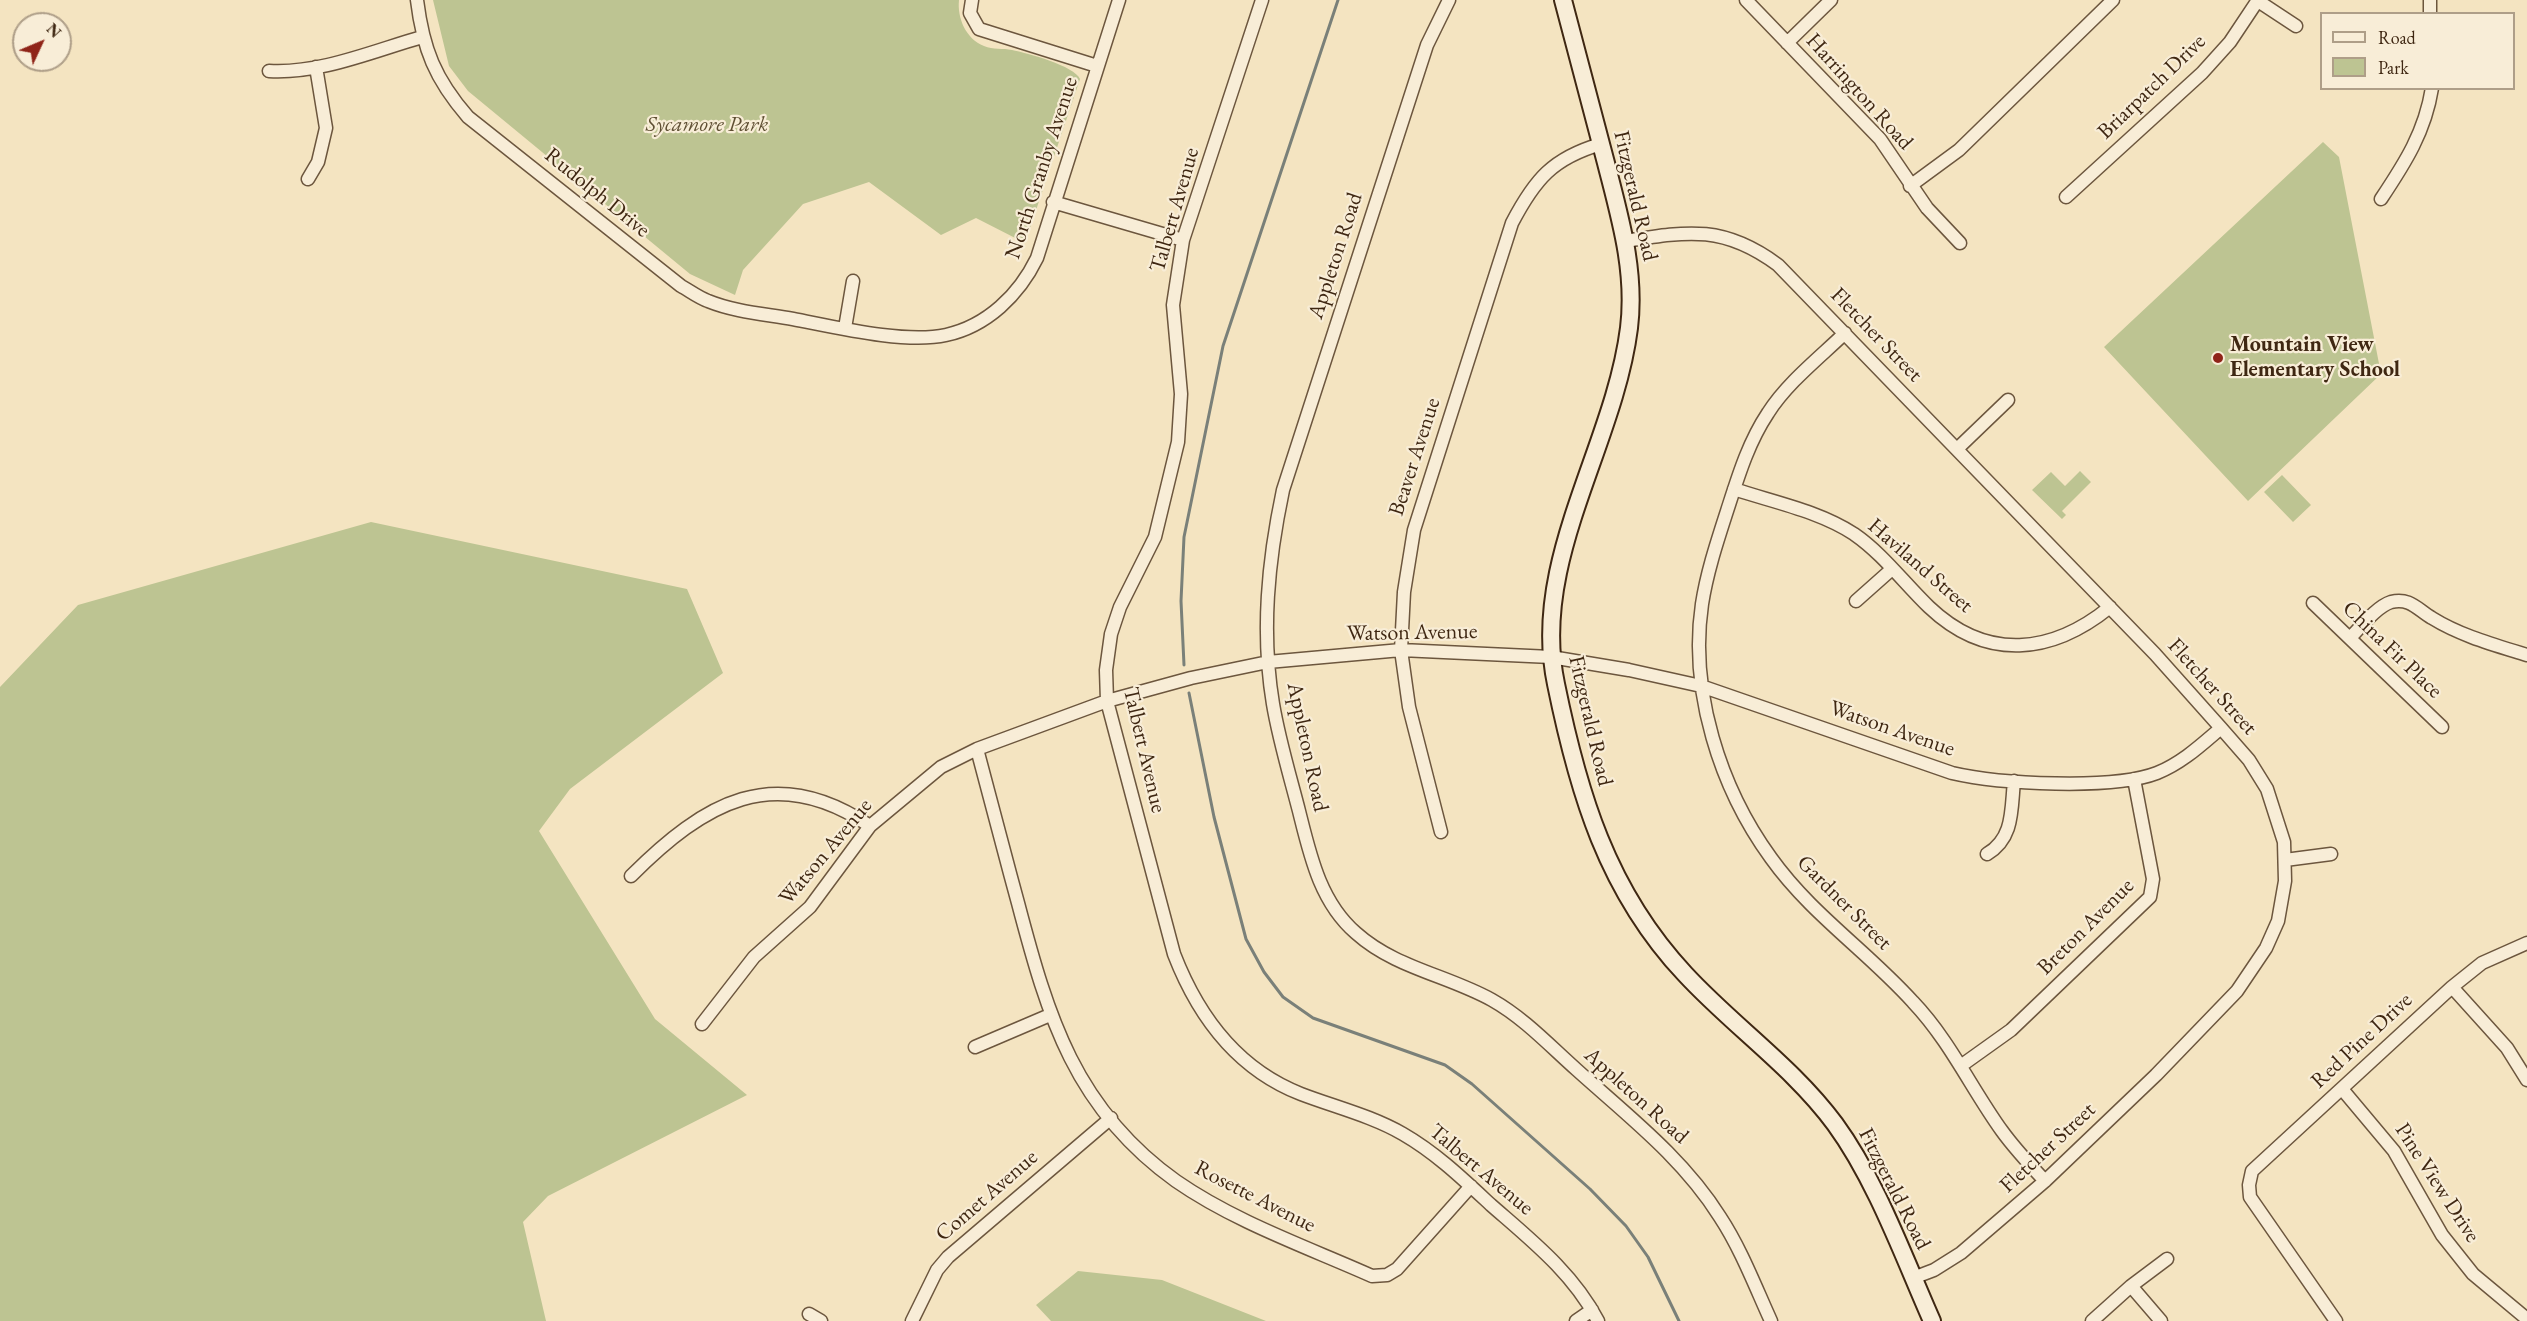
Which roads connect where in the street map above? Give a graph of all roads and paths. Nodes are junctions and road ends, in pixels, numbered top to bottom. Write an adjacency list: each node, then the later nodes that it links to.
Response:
1 (417, 0): 12 (street, Rudolph Drive)
2 (972, 0): 14 (street)
3 (1119, 0): 14 (street, North Granby Avenue)
4 (1262, 0): 24 (street, Talbert Avenue)
5 (1449, 0): 42 (street, Appleton Road)
6 (1563, 0): 18 (main road, Fitzgerald Road)
7 (1746, 0): 13 (street, Harrington Road)
8 (1832, 0): 13 (street)
9 (2113, 0): 20 (street)
10 (2258, 1): 11 (street); 21 (street, Briarpatch Drive)
11 (2296, 26)
12 (422, 37): 15 (street); 28 (street, Rudolph Drive)
13 (1787, 43): 20 (street, Harrington Road)
14 (1097, 66): 23 (street, North Granby Avenue)
15 (316, 67): 16 (street); 19 (street)
16 (269, 71)
17 (2432, 90): 22 (street)
18 (1601, 144): 25 (main road, Fitzgerald Road); 39 (street, Beaver Avenue)
19 (308, 179)
20 (1910, 186): 26 (street, Harrington Road)
21 (2066, 197)
22 (2381, 199)
23 (1053, 202): 24 (street); 29 (street, North Granby Avenue)
24 (1183, 240): 44 (street, Talbert Avenue)
25 (1626, 241): 30 (street, Fletcher Street); 41 (main road, Fitzgerald Road)
26 (1960, 243)
27 (853, 282): 29 (street)
28 (830, 326): 29 (street, North Granby Avenue)
29 (845, 328)
30 (1845, 333): 32 (street, Fletcher Street); 33 (street, Gardner Street)
31 (2008, 400): 32 (street)
32 (1957, 449): 37 (street, Fletcher Street)
33 (1734, 489): 34 (street, Haviland Street); 43 (street, Gardner Street)
34 (1892, 569): 35 (street); 37 (street, Haviland Street)
35 (1856, 601)
36 (2313, 603): 38 (street, China Fir Place)
37 (2110, 607): 46 (street, Fletcher Street)
38 (2350, 638): 40 (street); 45 (street, China Fir Place)
39 (1401, 650): 41 (street, Watson Avenue); 42 (street, Watson Avenue); 51 (street, Beaver Avenue)
40 (2527, 655)
41 (1551, 657): 43 (street, Watson Avenue); 68 (main road, Fitzgerald Road)
42 (1268, 662): 44 (street, Watson Avenue); 76 (street, Appleton Road)
43 (1701, 686): 49 (street, Watson Avenue); 61 (street, Gardner Street)
44 (1107, 701): 47 (street, Watson Avenue); 66 (street, Talbert Avenue)
45 (2442, 727)
46 (2221, 728): 48 (street, Watson Avenue); 54 (street, Fletcher Street)
47 (977, 749): 50 (street, Watson Avenue); 58 (street, Rosette Avenue)
48 (2134, 779): 49 (street, Watson Avenue); 61 (street, Breton Avenue)
49 (2014, 781): 52 (street)
50 (870, 826): 55 (street); 59 (street, Watson Avenue)
51 (1441, 832)
52 (1987, 854)
53 (2331, 854): 54 (street)
54 (2285, 860): 65 (street, Fletcher Street)
55 (630, 876)
56 (2527, 943): 57 (street, Red Pine Drive)
57 (2452, 987): 62 (street); 63 (street, Red Pine Drive)
58 (1050, 1015): 60 (street); 64 (street, Rosette Avenue)
59 (702, 1024)
60 (975, 1047)
61 (1962, 1065): 65 (street, Gardner Street)
62 (2527, 1080)
63 (2342, 1089): 72 (street, Pine View Drive); 80 (street, Red Pine Drive)
64 (1110, 1118): 66 (street, Rosette Avenue); 74 (street, Comet Avenue)
65 (2045, 1181): 68 (street, Fletcher Street)
66 (1471, 1186): 71 (street, Talbert Avenue)
67 (2167, 1259): 69 (street)
68 (1913, 1278): 77 (main road, Fitzgerald Road)
69 (2131, 1286): 78 (street); 79 (street)
70 (809, 1314): 73 (street)
71 (1595, 1316): 75 (street)
72 (2527, 1319)
73 (821, 1321)
74 (912, 1321)
75 (1576, 1321)
76 (1771, 1321)
77 (1932, 1321)
78 (2092, 1321)
79 (2161, 1321)
80 (2336, 1321)

